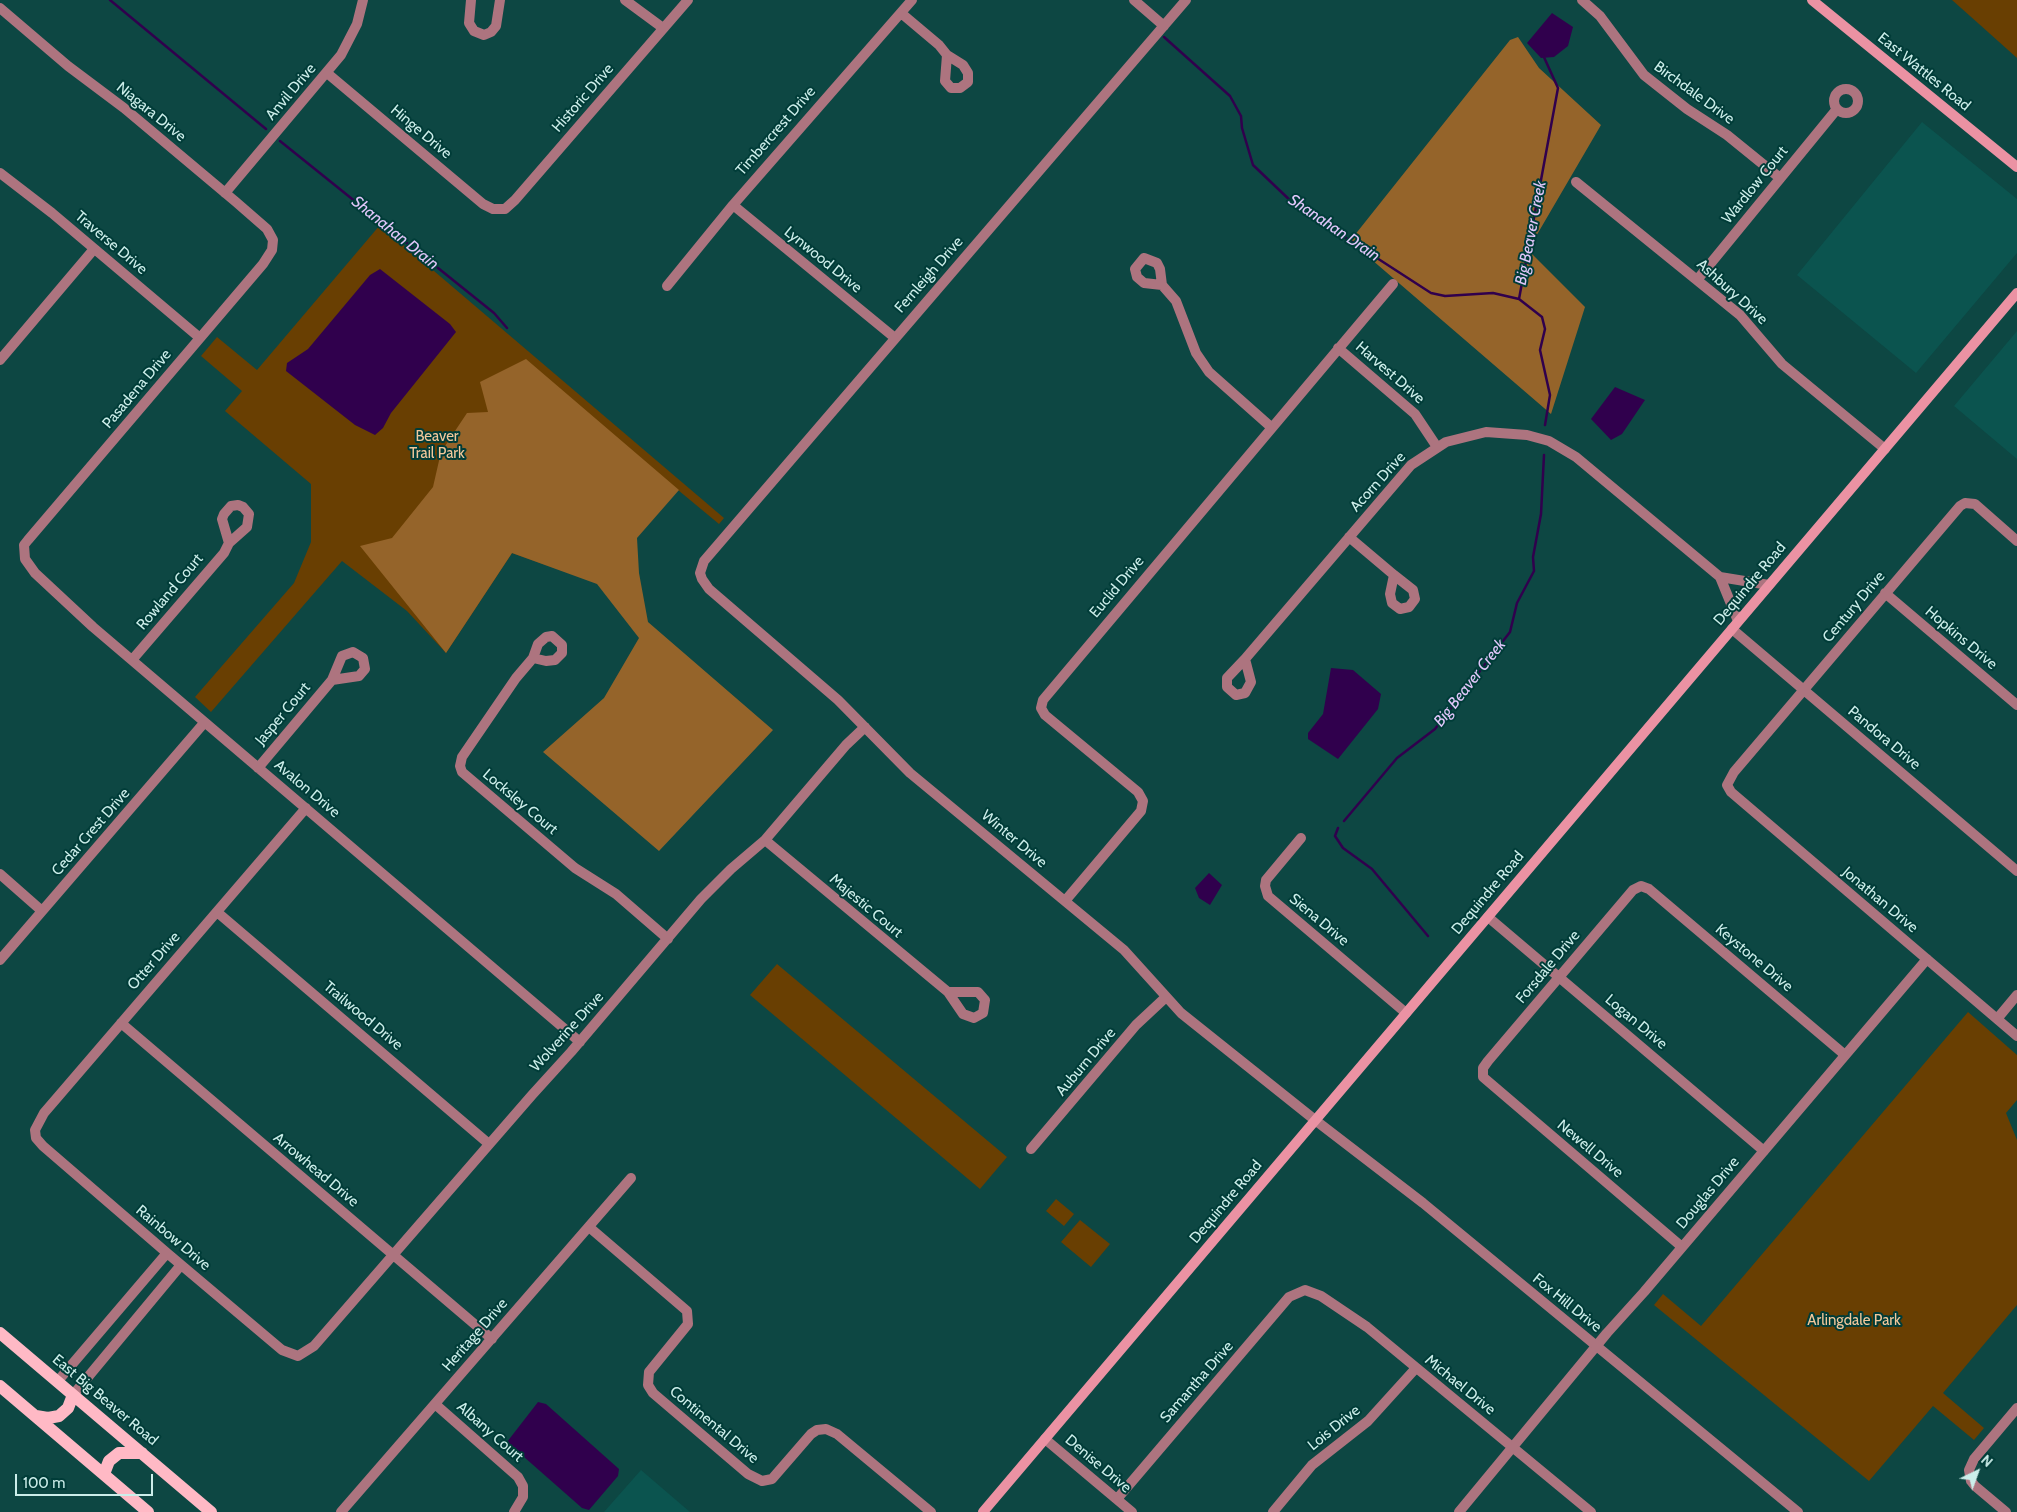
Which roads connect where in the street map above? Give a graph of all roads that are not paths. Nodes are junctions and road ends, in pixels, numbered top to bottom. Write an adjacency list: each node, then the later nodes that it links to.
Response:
1 (363, 0): 16 (street, Anvil Drive)
2 (471, 0): 3 (street)
3 (500, 0)
4 (625, 0): 14 (street)
5 (688, 0): 14 (street, Historic Drive)
6 (912, 0): 12 (street, Timbercrest Drive)
7 (1134, 0): 13 (street)
8 (1186, 0): 13 (street, Fernleigh Drive)
9 (1582, 0): 20 (street, Birchdale Drive)
10 (1812, 0): 18 (main road, East Wattles Road)
11 (0, 8): 22 (street, Niagara Drive)
12 (901, 13): 15 (street); 23 (street, Timbercrest Drive)
13 (1164, 26): 33 (street, Fernleigh Drive)
14 (663, 28): 24 (street, Historic Drive)
15 (946, 55)
16 (327, 73): 22 (street, Anvil Drive); 24 (street, Hinge Drive)
17 (1837, 109): 20 (street, Wardlow Court)
18 (2017, 167)
19 (0, 173): 26 (street, Traverse Drive)
20 (1780, 178): 27 (street, Wardlow Court)
21 (1576, 182): 27 (street, Ashbury Drive)
22 (225, 193): 25 (street, Niagara Drive)
23 (732, 205): 30 (street, Timbercrest Drive); 33 (street, Lynwood Drive)
24 (498, 210)
25 (273, 245): 32 (street, Pasadena Drive)
26 (94, 249): 32 (street, Traverse Drive); 35 (street)
27 (1697, 280): 38 (street, Ashbury Drive)
28 (1162, 284): 36 (street)
29 (1393, 284): 34 (street, Euclid Drive)
30 (667, 286)
31 (2017, 293): 38 (main road, Dequindre Road)
32 (200, 338): 42 (street, Pasadena Drive)
33 (895, 338): 43 (street, Fernleigh Drive)
34 (1338, 348): 36 (street, Euclid Drive); 37 (street, Harvest Drive)
35 (1, 358)
36 (1271, 427): 65 (street, Euclid Drive)
37 (1437, 447): 39 (street, Acorn Drive); 45 (street, Acorn Drive)
38 (1885, 449): 46 (main road, Dequindre Road)
39 (1349, 537): 44 (street); 51 (street, Acorn Drive)
40 (2017, 540): 47 (street, Century Drive)
41 (229, 543): 50 (street, Rowland Court)
42 (24, 552): 50 (street, Avalon Drive)
43 (700, 573): 56 (street, Winter Drive)
44 (1394, 575)
45 (1720, 577): 46 (street, Acorn Drive); 48 (street, Acorn Drive)
46 (1769, 586): 48 (main road, Dequindre Road)
47 (1885, 593): 53 (street, Century Drive); 54 (street, Hopkins Drive)
48 (1735, 625): 53 (street, Pandora Drive); 68 (main road, Dequindre Road)
49 (533, 658): 69 (street, Locksley Court)
50 (132, 660): 55 (street, Avalon Drive)
51 (1244, 660)
52 (332, 680): 57 (street, Jasper Court)
53 (1804, 690): 58 (street, Century Drive); 62 (street, Pandora Drive)
54 (2017, 705)
55 (204, 723): 57 (street, Avalon Drive); 66 (street, Cedar Crest Drive)
56 (865, 727): 61 (street, Wolverine Drive); 65 (street, Winter Drive)
57 (258, 768): 59 (street, Avalon Drive)
58 (1728, 785): 70 (street, Jonathan Drive)
59 (306, 808): 67 (street, Otter Drive); 80 (street, Avalon Drive)
60 (1301, 838): 76 (street, Siena Drive)
61 (765, 840): 69 (street, Wolverine Drive); 73 (street, Majestic Court)
62 (2017, 871)
63 (0, 874): 66 (street)
64 (1641, 886): 72 (street, Forsdale Drive); 81 (street, Keystone Drive)
65 (1065, 901): 75 (street, Winter Drive)
66 (42, 911): 71 (street, Cedar Crest Drive)
67 (217, 912): 78 (street, Otter Drive); 85 (street, Trailwood Drive)
68 (1488, 916): 72 (street, Logan Drive); 76 (main road, Dequindre Road)
69 (668, 939): 80 (street, Wolverine Drive)
70 (1927, 959): 77 (street, Jonathan Drive); 81 (street, Douglas Drive)
71 (0, 960)
72 (1559, 977): 82 (street, Forsdale Drive); 87 (street, Logan Drive)
73 (948, 992)
74 (2017, 996): 77 (street)
75 (1166, 997): 83 (street, Winter Drive); 86 (street, Auburn Drive)
76 (1406, 1014): 83 (main road, Dequindre Road)
77 (1997, 1019): 79 (street, Jonathan Drive)
78 (121, 1023): 84 (street, Otter Drive); 92 (street, Arrowhead Drive)
79 (2017, 1036)
80 (580, 1042): 85 (street, Wolverine Drive)
81 (1845, 1055): 87 (street, Douglas Drive)
82 (1483, 1072): 90 (street, Newell Drive)
83 (1315, 1120): 99 (street, Fox Hill Drive); 108 (main road, Dequindre Road)
84 (36, 1138): 91 (street, Rainbow Drive)
85 (489, 1144): 92 (street, Wolverine Drive)
86 (1032, 1149)
87 (1764, 1151): 90 (street, Douglas Drive)
88 (631, 1178): 89 (street, Heritage Drive)
89 (589, 1227): 98 (street, Heritage Drive); 117 (street, Continental Drive)
90 (1682, 1247): 99 (street, Douglas Drive)
91 (167, 1253): 93 (street, Rainbow Drive); 95 (street)
92 (393, 1255): 98 (street, Arrowhead Drive); 100 (street, Wolverine Drive)
93 (181, 1265): 97 (street); 100 (street, Rainbow Drive)
94 (1305, 1290): 101 (street, Michael Drive); 112 (street, Samantha Drive)
95 (104, 1327): 97 (street); 102 (street)
96 (0, 1333): 102 (main road, East Big Beaver Road)
97 (118, 1339): 104 (street)
98 (492, 1339): 105 (street, Heritage Drive)
99 (1596, 1346): 109 (street, Douglas Drive); 123 (street, Fox Hill Drive)
100 (293, 1356)
101 (1416, 1368): 109 (street, Michael Drive); 120 (street, Lois Drive)
102 (57, 1382): 104 (main road, East Big Beaver Road)
103 (0, 1386): 107 (main road)
104 (72, 1395): 107 (main road); 110 (main road, East Big Beaver Road)
105 (434, 1404): 115 (street, Heritage Drive); 116 (street, Albany Court)
106 (2017, 1408): 124 (street)
107 (36, 1416): 111 (main road)
108 (1044, 1440): 112 (street, Denise Drive); 118 (main road, Dequindre Road)
109 (1513, 1448): 121 (street, Douglas Drive); 122 (street, Michael Drive)
110 (142, 1453): 111 (main road); 114 (main road, East Big Beaver Road)
111 (104, 1474): 113 (main road)
112 (1117, 1499): 119 (street, Denise Drive)
113 (148, 1512)
114 (211, 1512)
115 (341, 1512)
116 (514, 1512)
117 (931, 1512)
118 (983, 1512)
119 (1132, 1512)
120 (1273, 1512)
121 (1459, 1512)
122 (1591, 1512)
123 (1798, 1512)
124 (2006, 1512)

